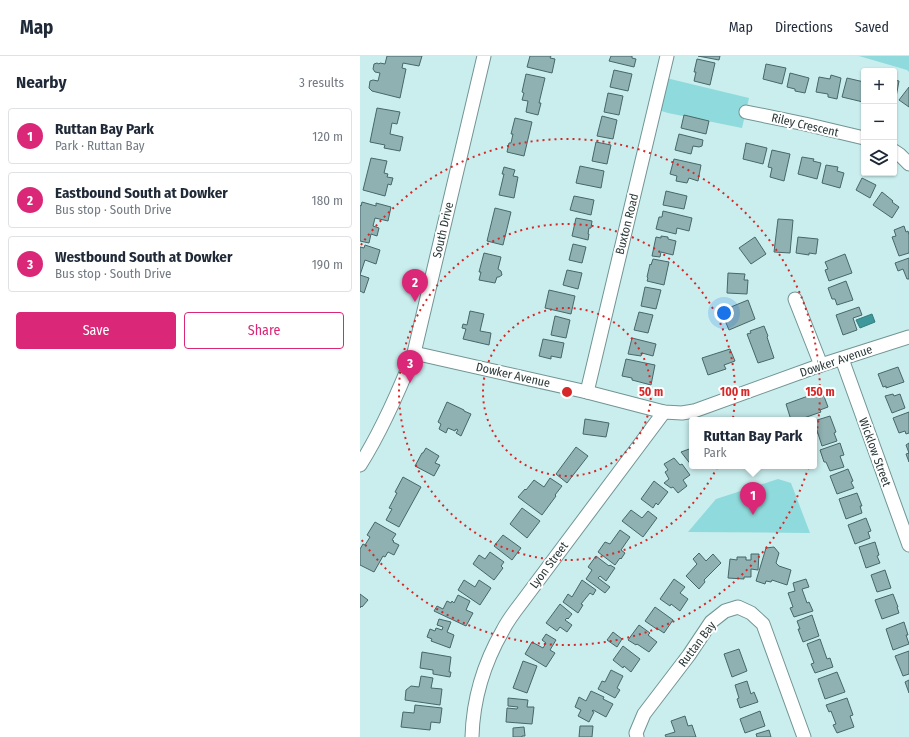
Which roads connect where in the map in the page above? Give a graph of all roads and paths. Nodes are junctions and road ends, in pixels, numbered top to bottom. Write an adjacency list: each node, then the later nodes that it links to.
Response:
1 (484, 56): 9 (street, South Drive)
2 (667, 56): 12 (street, Buxton Road)
3 (746, 112): 4 (street, Riley Crescent)
4 (861, 137)
5 (897, 153): 6 (street)
6 (909, 164)
7 (795, 299): 11 (street)
8 (909, 337): 10 (street, Dowker Avenue)
9 (414, 353): 12 (street, Dowker Avenue); 14 (street, South Drive)
10 (842, 358): 11 (street, Dowker Avenue); 15 (street, Wicklow Street)
11 (821, 365): 13 (street, Dowker Avenue)
12 (587, 392): 13 (street, Dowker Avenue)
13 (664, 412): 16 (street, Lyon Street)
14 (360, 465)
15 (909, 545)
16 (472, 737)
17 (637, 737): 18 (street, Ruttan Bay)
18 (804, 737)

